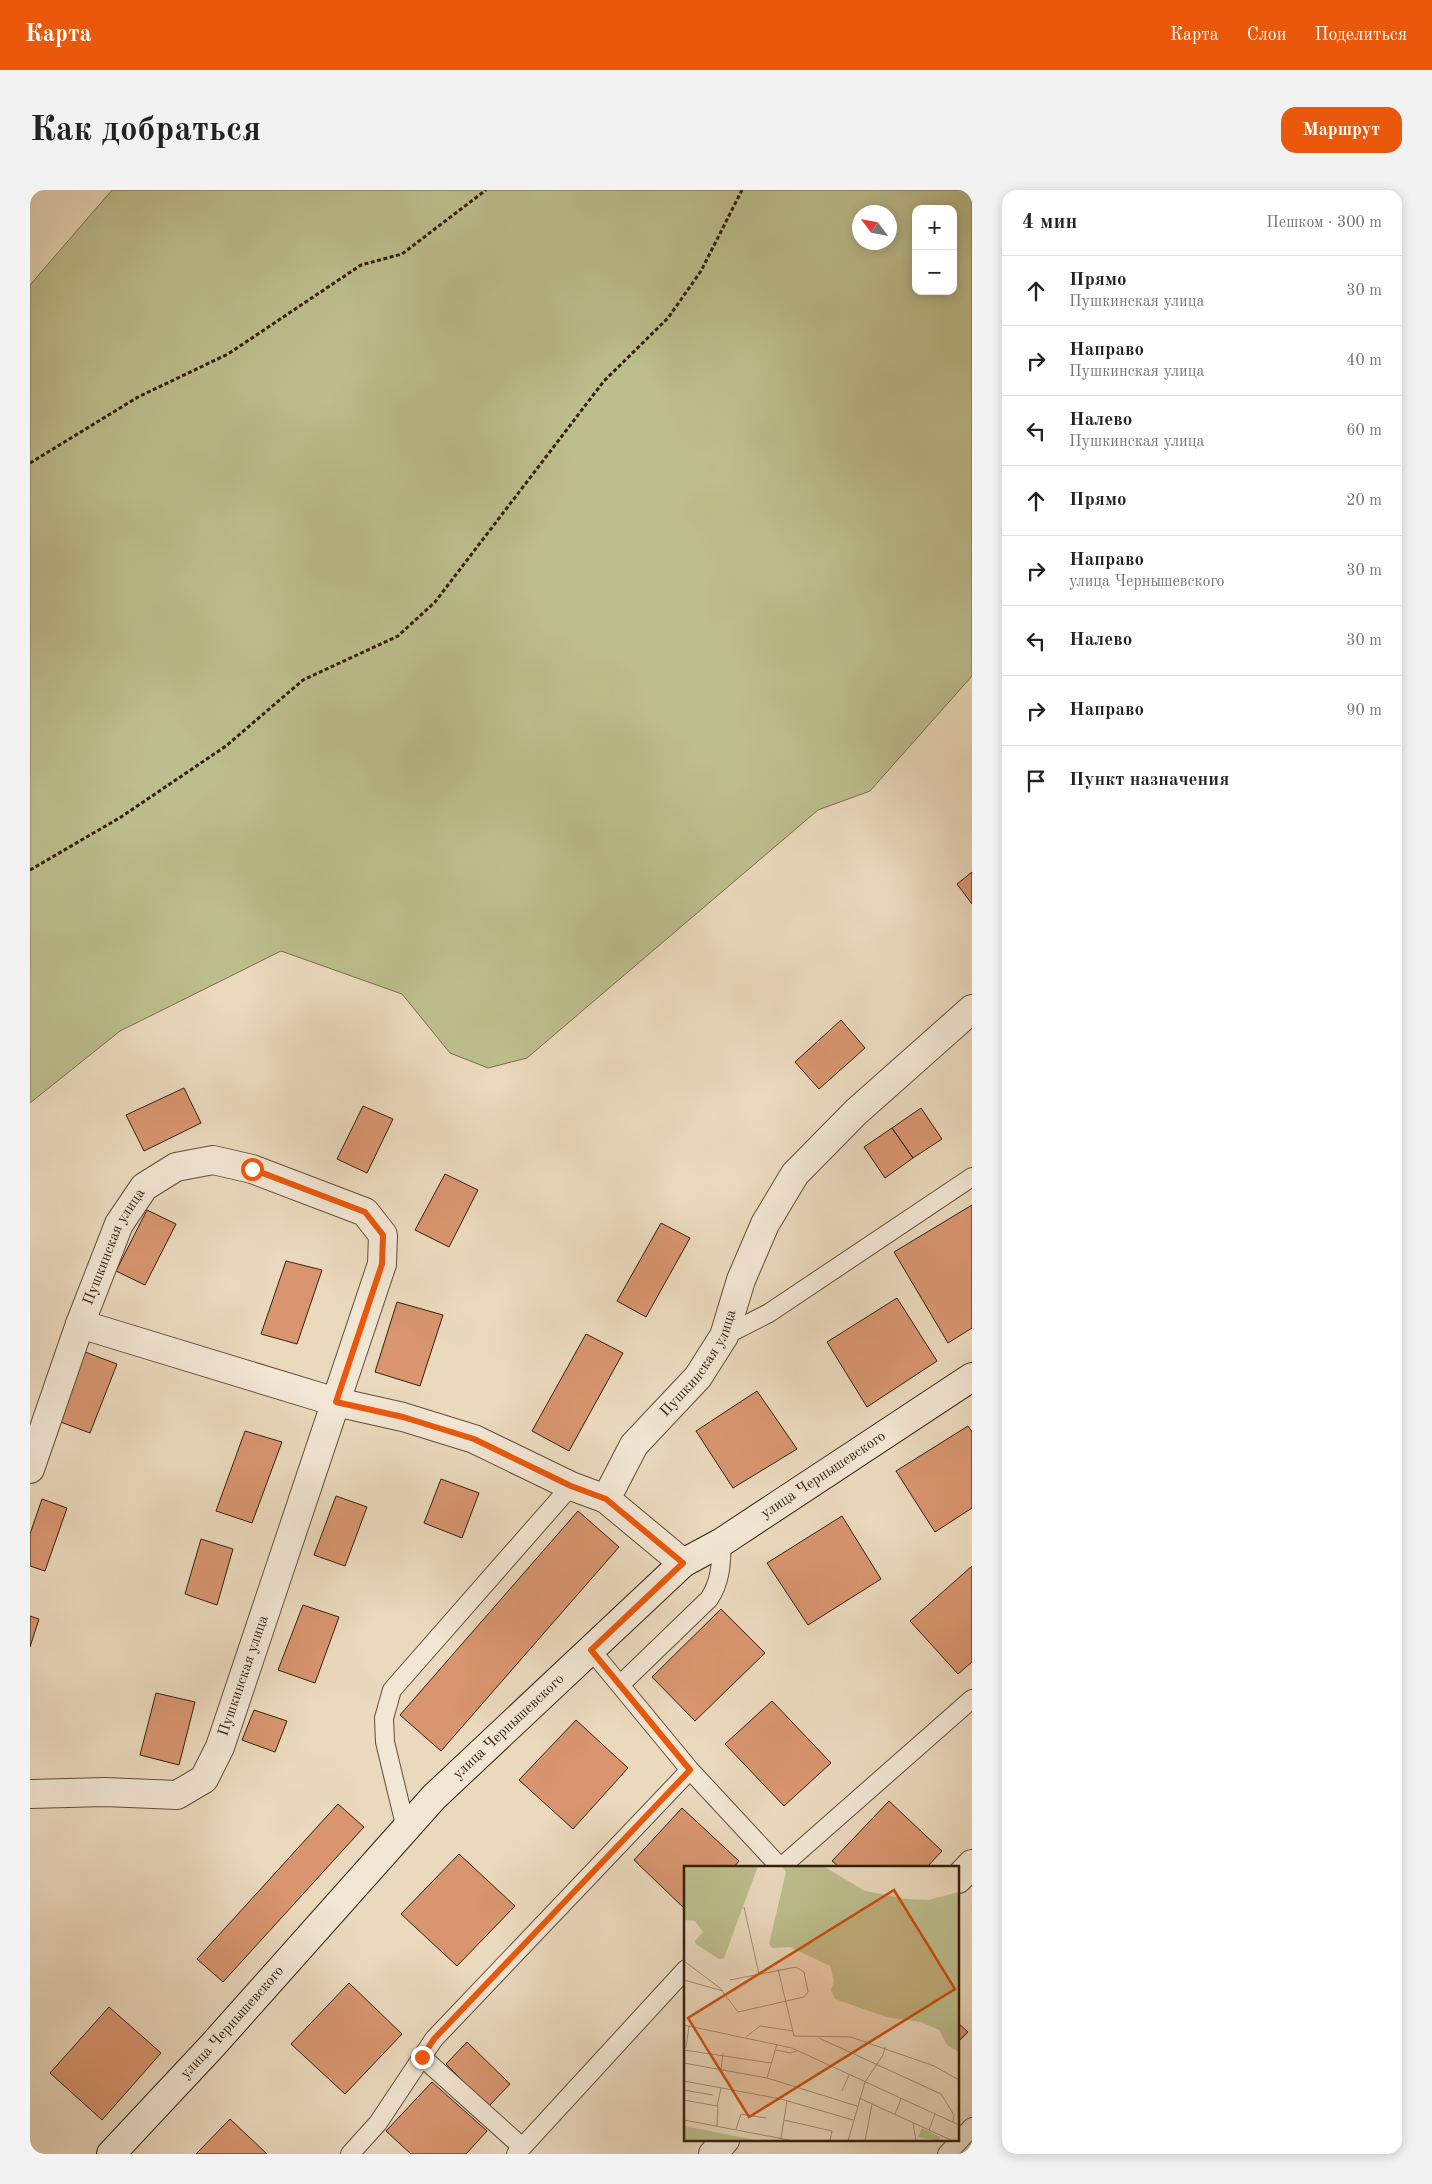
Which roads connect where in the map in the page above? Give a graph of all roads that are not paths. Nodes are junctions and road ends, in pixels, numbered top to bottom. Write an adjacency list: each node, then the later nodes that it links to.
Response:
1 (972, 1009): 4 (street, Пушкинская улица)
2 (972, 1177): 4 (lane)
3 (80, 1324): 6 (street); 6 (street, Пушкинская улица); 7 (street, Пушкинская улица)
4 (724, 1336): 9 (street, Пушкинская улица)
5 (972, 1377): 10 (street, улица Чернышевского)
6 (336, 1402): 8 (street); 16 (street, Пушкинская улица)
7 (30, 1469)
8 (571, 1486): 9 (street); 17 (lane)
9 (606, 1499): 11 (street)
10 (722, 1542): 11 (street, улица Чернышевского); 13 (lane)
11 (683, 1563): 12 (street, улица Чернышевского)
12 (591, 1650): 13 (lane); 17 (street, улица Чернышевского)
13 (621, 1684): 15 (lane)
14 (972, 1699): 20 (lane)
15 (690, 1770): 19 (lane); 23 (lane)
16 (30, 1794)
17 (406, 1829): 29 (street, улица Чернышевского)
18 (972, 1864): 21 (street)
19 (779, 1866)
20 (781, 1866)
21 (959, 1878)
22 (684, 1971): 28 (lane)
23 (422, 2057): 28 (lane); 30 (lane)
24 (972, 2127): 25 (lane)
25 (959, 2141)
26 (723, 2142): 31 (street)
27 (958, 2142): 32 (lane)
28 (519, 2150)
29 (111, 2154)
30 (350, 2154)
31 (713, 2154)
32 (947, 2154)

